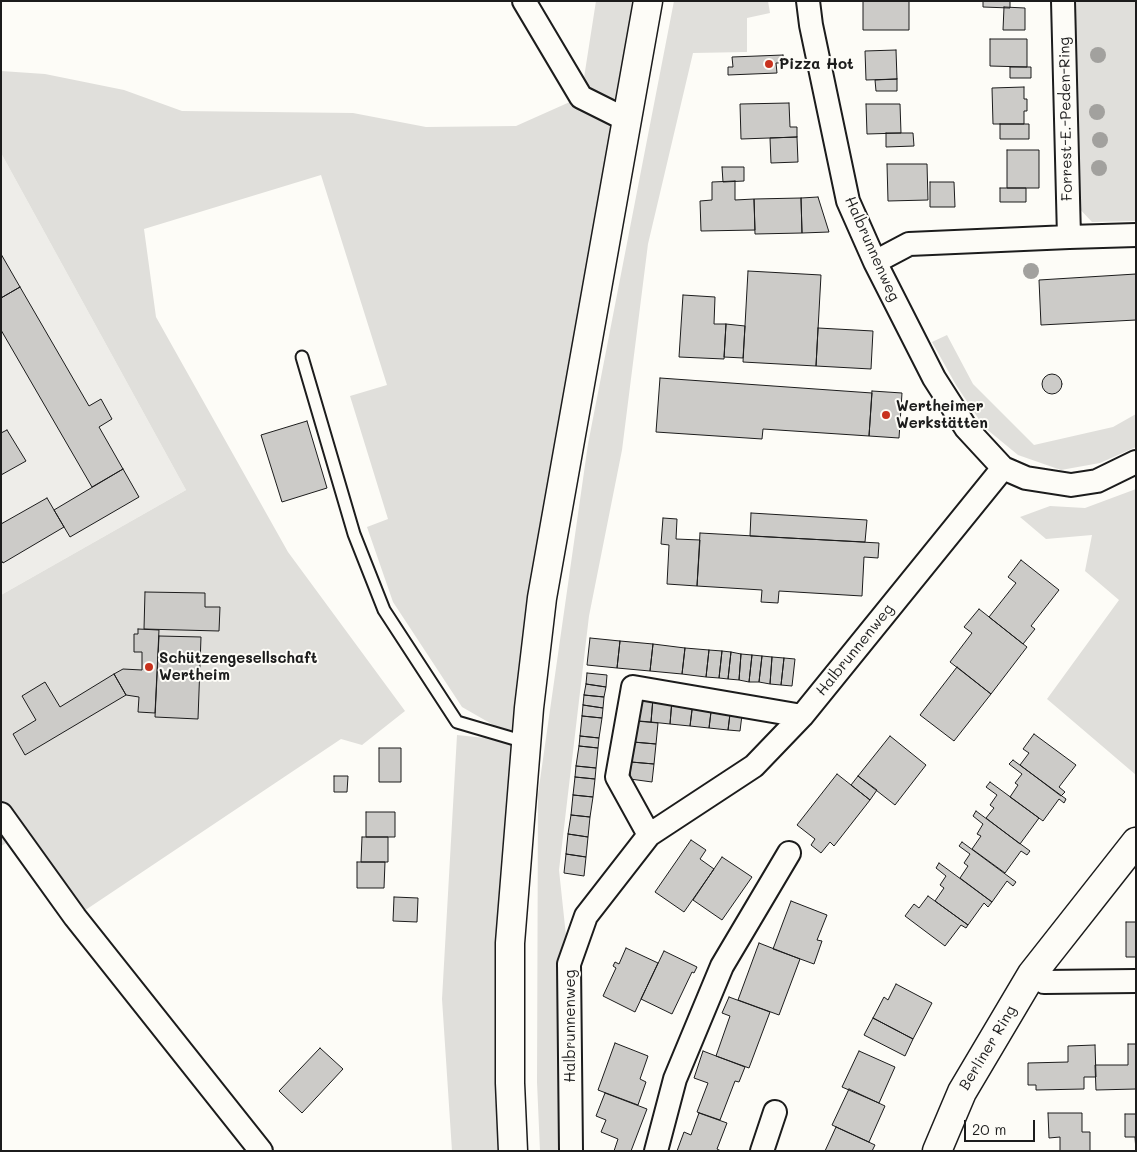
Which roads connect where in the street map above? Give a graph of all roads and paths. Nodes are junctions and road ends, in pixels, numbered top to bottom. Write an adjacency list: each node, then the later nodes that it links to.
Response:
1 (524, 1): 5 (street)
2 (648, 1): 5 (main road)
3 (808, 1): 8 (street, Halbrunnenweg)
4 (1063, 1): 7 (street, Forrest-E.-Peden-Ring)
5 (627, 120): 13 (main road)
6 (1136, 235): 7 (street)
7 (1069, 236): 8 (street)
8 (875, 262): 11 (street, Halbrunnenweg)
9 (302, 357): 13 (lane)
10 (1136, 462): 11 (street, Halbrunnenweg)
11 (1003, 468): 12 (street, Halbrunnenweg)
12 (802, 716): 15 (street, Halbrunnenweg); 15 (street)
13 (525, 742): 22 (main road)
14 (1, 814): 21 (street)
15 (649, 835): 23 (street, Halbrunnenweg)
16 (1136, 842): 18 (main road, Berliner Ring)
17 (789, 853): 24 (street)
18 (1032, 974): 19 (street); 26 (main road, Berliner Ring)
19 (1136, 981)
20 (776, 1112): 25 (street)
21 (261, 1151)
22 (513, 1151)
23 (571, 1151)
24 (656, 1151)
25 (762, 1151)
26 (937, 1151)

